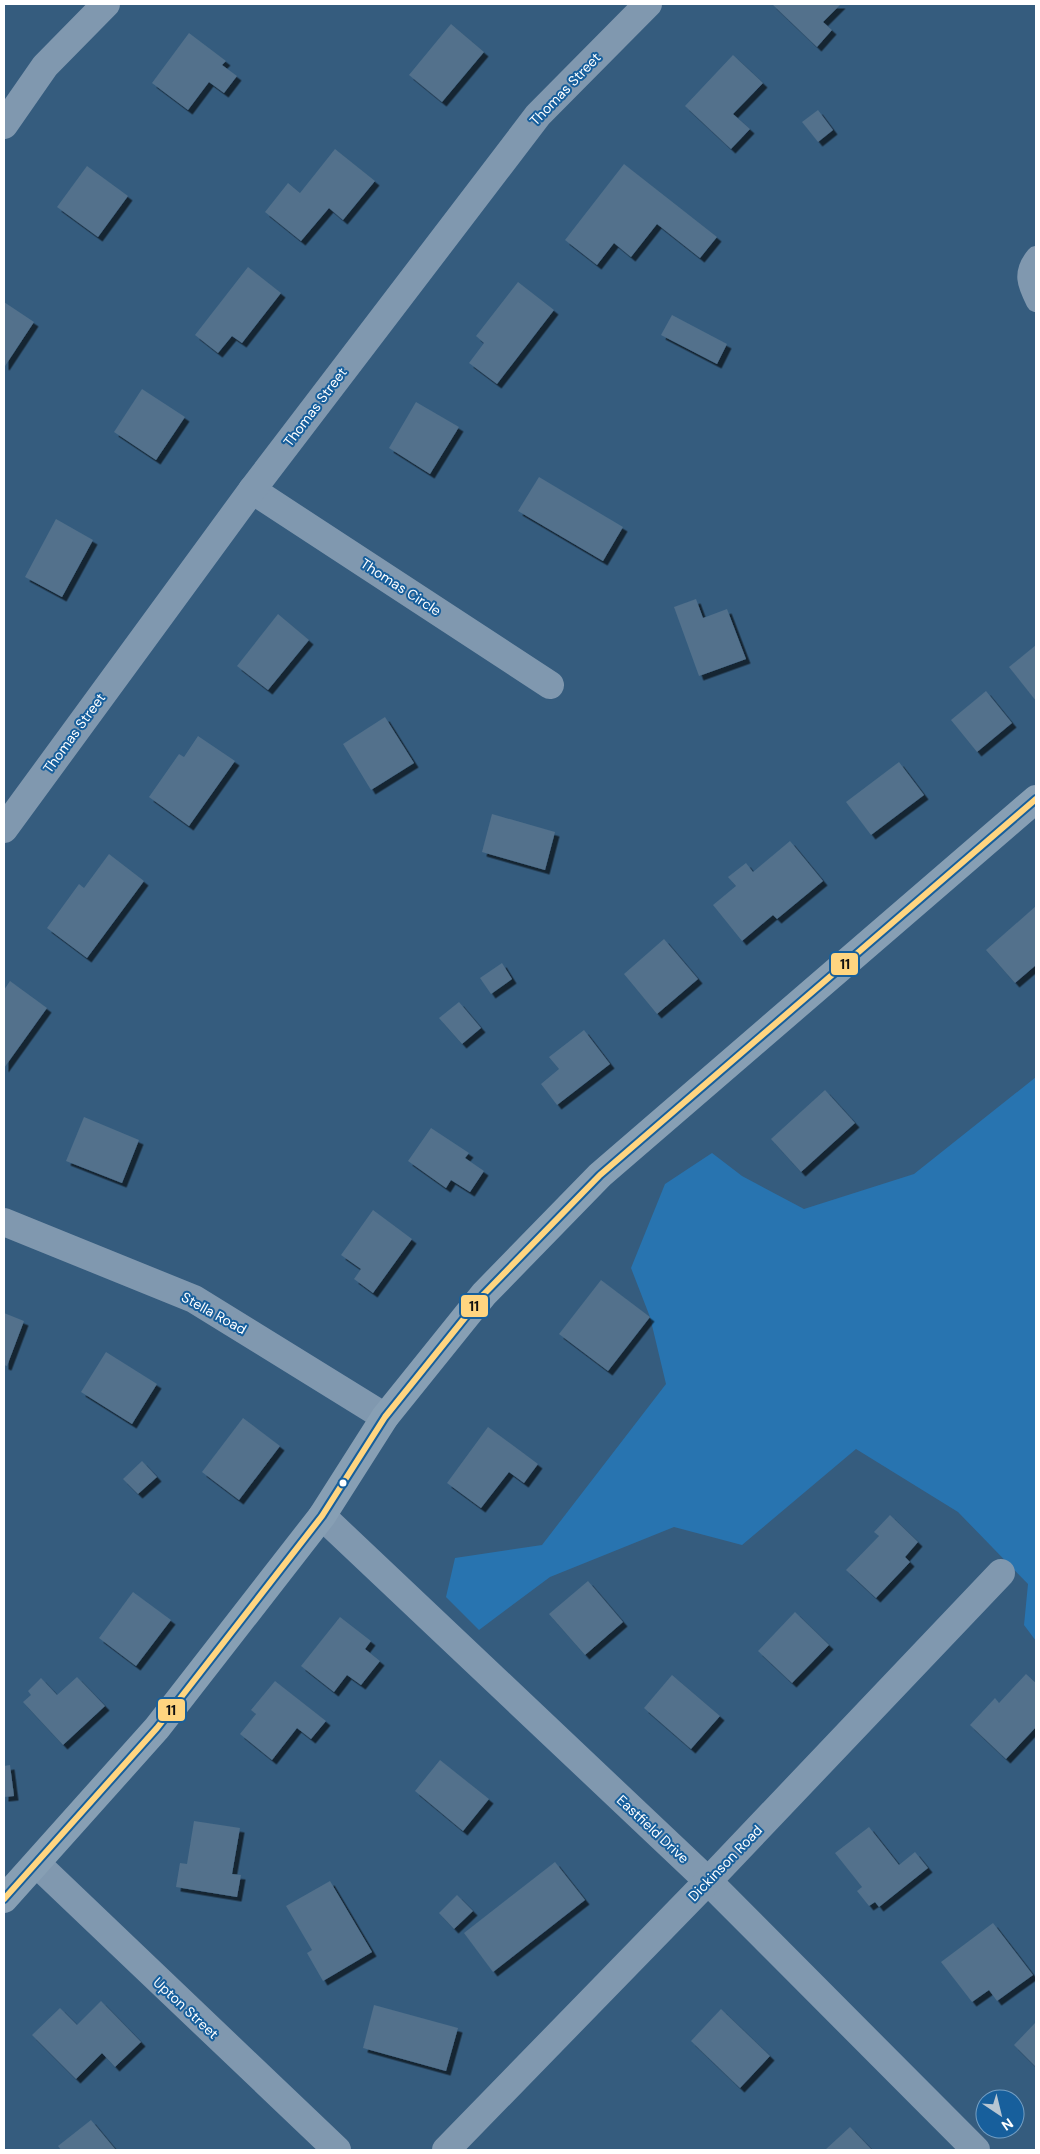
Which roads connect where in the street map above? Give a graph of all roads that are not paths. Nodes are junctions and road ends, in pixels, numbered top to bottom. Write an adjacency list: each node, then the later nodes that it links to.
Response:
1 (106, 4): 3 (street)
2 (648, 4): 6 (street, Thomas Street)
3 (4, 125)
4 (1036, 256): 5 (lane)
5 (1036, 302)
6 (252, 490): 7 (street, Thomas Circle); 9 (street, Thomas Street)
7 (550, 685)
8 (1036, 799): 11 (main road)
9 (4, 829)
10 (4, 1222): 11 (street, Stella Road)
11 (385, 1416): 12 (main road)
12 (322, 1516): 14 (main road); 15 (street, Eastfield Drive)
13 (1001, 1573): 15 (street, Dickinson Road)
14 (37, 1864): 16 (main road); 17 (street, Upton Street)
15 (708, 1881): 18 (street, Dickinson Road); 19 (street, Eastfield Drive)
16 (4, 1899)
17 (337, 2150)
18 (446, 2150)
19 (976, 2150)

